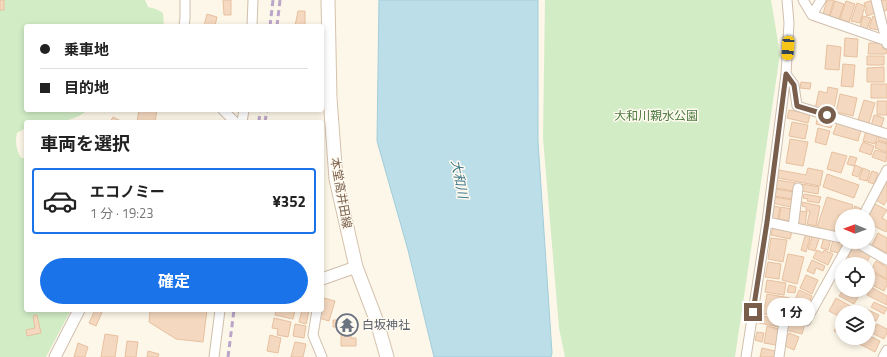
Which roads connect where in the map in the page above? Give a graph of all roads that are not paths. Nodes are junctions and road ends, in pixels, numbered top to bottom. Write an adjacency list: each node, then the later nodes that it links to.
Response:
1 (185, 0): 9 (street)
2 (254, 0): 10 (street)
3 (328, 0): 25 (main road, 本堂高井田線)
4 (787, 0): 12 (street)
5 (803, 0): 8 (street)
6 (820, 0): 8 (street)
7 (876, 0): 11 (street)
8 (812, 15): 11 (street)
9 (184, 24)
10 (252, 24)
11 (886, 42)
12 (786, 74): 15 (street); 19 (street)
13 (225, 112): 14 (street)
14 (233, 120)
15 (887, 134)
16 (887, 170): 18 (street)
17 (798, 188): 20 (street)
18 (868, 209)
19 (767, 222): 20 (street); 35 (street)
20 (793, 228): 21 (street)
21 (835, 237)
22 (846, 249): 36 (street)
23 (868, 249): 24 (street)
24 (887, 260)
25 (356, 267): 26 (street); 34 (main road, 本堂高井田線)
26 (324, 278)
27 (78, 312): 31 (street)
28 (220, 312): 32 (street)
29 (317, 312): 33 (street)
30 (887, 350): 37 (street)
31 (55, 357)
32 (214, 357)
33 (322, 357)
34 (387, 357)
35 (746, 357)
36 (779, 357)
37 (883, 357)

